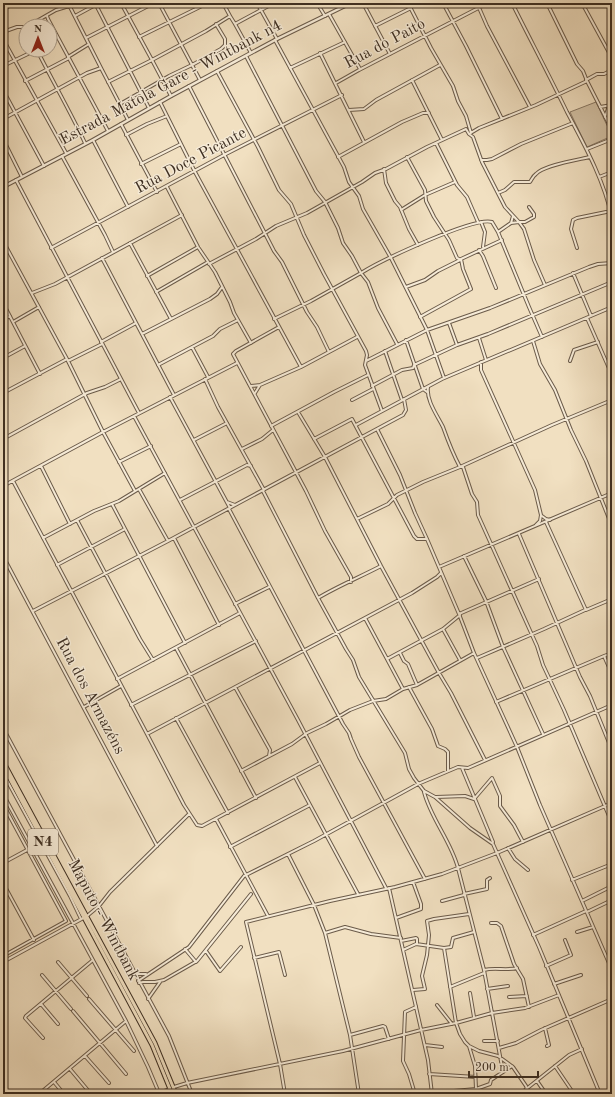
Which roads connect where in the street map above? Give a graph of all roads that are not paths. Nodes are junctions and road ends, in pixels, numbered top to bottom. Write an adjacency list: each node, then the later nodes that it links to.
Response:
1 (16, 3): 24 (street)
2 (99, 3): 21 (street)
3 (121, 3): 29 (street)
4 (154, 3): 29 (street)
5 (159, 3): 33 (street)
6 (208, 3): 33 (street)
7 (223, 3): 30 (street)
8 (257, 3): 25 (street)
9 (274, 3): 25 (street)
10 (318, 3): 31 (street)
11 (350, 3): 26 (street, Estrada Matola Gare - Wintbank n4)
12 (363, 3): 37 (street)
13 (408, 3): 22 (street)
14 (443, 3): 34 (street)
15 (477, 3): 23 (street)
16 (488, 3): 23 (street, Rua do Paito)
17 (512, 3): 81 (street)
18 (547, 3): 74 (street)
19 (582, 3): 56 (street)
20 (68, 4): 27 (street); 28 (street)
21 (95, 4): 28 (street); 39 (street)
22 (411, 8): 37 (street); 41 (street)
23 (479, 8): 34 (street, Rua do Paito); 88 (street)
24 (3, 9)
25 (261, 10): 36 (street); 45 (street)
26 (329, 14): 31 (street, Estrada Matola Gare - Wintbank n4); 46 (street)
27 (47, 16): 32 (street); 55 (street)
28 (75, 16): 43 (street)
29 (128, 16): 39 (street); 42 (street)
30 (230, 16): 35 (street); 36 (street)
31 (325, 16): 45 (street, Estrada Matola Gare - Wintbank n4)
32 (43, 18)
33 (170, 22): 42 (street); 48 (street)
34 (453, 22): 41 (street, Rua do Paito); 100 (street)
35 (216, 24): 48 (street); 59 (street)
36 (235, 24): 49 (street)
37 (375, 26): 51 (street)
38 (18, 27): 40 (street)
39 (107, 27): 43 (street); 67 (street)
40 (3, 32)
41 (425, 36): 51 (street, Rua do Paito); 60 (street)
42 (139, 37): 58 (street)
43 (86, 38): 47 (street)
44 (3, 39): 57 (street)
45 (276, 40): 49 (street, Estrada Matola Gare - Wintbank n4); 63 (street)
46 (345, 42): 50 (street); 64 (street)
47 (90, 44): 55 (street); 62 (street)
48 (181, 44): 58 (street); 59 (street)
49 (251, 53): 52 (street, Estrada Matola Gare - Wintbank n4)
50 (320, 53): 63 (street); 76 (street)
51 (390, 54): 64 (street, Rua do Paito)
52 (246, 56): 68 (street, Estrada Matola Gare - Wintbank n4); 104 (street)
53 (19, 58): 57 (street)
54 (40, 58): 65 (street)
55 (68, 58): 65 (street); 69 (street)
56 (612, 58)
57 (15, 60): 61 (street); 73 (street)
58 (152, 60): 67 (street); 70 (street)
59 (192, 65): 70 (street); 71 (street)
60 (440, 65): 72 (street); 107 (street)
61 (3, 66)
62 (101, 68): 69 (street); 75 (street)
63 (290, 68): 91 (street)
64 (360, 69): 76 (street, Rua do Paito)
65 (47, 70): 73 (street); 79 (street)
66 (612, 70): 74 (street)
67 (129, 71): 75 (street); 80 (street)
68 (217, 71): 71 (street, Estrada Matola Gare - Wintbank n4); 113 (street)
69 (78, 78): 79 (street); 106 (street)
70 (163, 80): 80 (street); 83 (street)
71 (200, 80): 77 (street, Estrada Matola Gare - Wintbank n4)
72 (412, 80): 92 (street); 93 (street)
73 (25, 81): 84 (street)
74 (586, 81): 81 (street); 89 (street)
75 (108, 82): 86 (street)
76 (336, 83): 82 (street)
77 (189, 86): 83 (street, Estrada Matola Gare - Wintbank n4); 121 (street)
78 (3, 90): 94 (street)
79 (57, 90): 84 (street); 116 (street)
80 (140, 92): 86 (street); 90 (street)
81 (559, 94): 88 (street); 102 (street)
82 (342, 95): 91 (street, Rua Doce Picante); 93 (street)
83 (171, 96): 85 (street, Estrada Matola Gare - Wintbank n4)
84 (36, 101): 94 (street); 120 (street)
85 (160, 102): 90 (street, Estrada Matola Gare - Wintbank n4); 97 (street)
86 (120, 104): 101 (street)
87 (611, 105): 89 (street); 98 (street)
88 (530, 107): 100 (street)
89 (600, 107): 98 (street)
90 (149, 108): 101 (street, Estrada Matola Gare - Wintbank n4)
91 (313, 109): 104 (street, Rua Doce Picante); 123 (street)
92 (427, 109): 95 (street); 96 (street)
93 (349, 110): 115 (street)
94 (16, 112): 99 (street); 128 (street)
95 (423, 113): 96 (street); 115 (street)
96 (429, 113): 114 (street)
97 (167, 116): 108 (street); 118 (street)
98 (605, 117): 105 (street)
99 (3, 119)
100 (502, 119): 107 (street)
101 (128, 120): 103 (street, Estrada Matola Gare - Wintbank n4)
102 (573, 123): 119 (street); 126 (street)
103 (121, 124): 106 (street, Estrada Matola Gare - Wintbank n4); 108 (street)
104 (283, 126): 113 (street, Rua Doce Picante); 142 (street)
105 (612, 130)
106 (108, 132): 112 (street, Estrada Matola Gare - Wintbank n4)
107 (471, 133): 109 (street); 109 (street); 114 (street)
108 (126, 135): 127 (street)
109 (473, 137): 126 (street)
110 (3, 139): 132 (street)
111 (612, 139): 119 (street)
112 (93, 140): 116 (street, Estrada Matola Gare - Wintbank n4); 145 (street)
113 (254, 140): 121 (street, Rua Doce Picante); 150 (street)
114 (442, 140): 117 (street)
115 (364, 142): 123 (street)
116 (85, 143): 120 (street, Estrada Matola Gare - Wintbank n4)
117 (436, 143): 125 (street); 135 (street)
118 (181, 144): 127 (street); 130 (street)
119 (587, 149): 124 (street)
120 (66, 153): 122 (street, Estrada Matola Gare - Wintbank n4)
121 (224, 155): 130 (street, Rua Doce Picante); 157 (street)
122 (62, 156): 128 (street, Estrada Matola Gare - Wintbank n4); 154 (street)
123 (338, 157): 138 (street)
124 (590, 157): 133 (street); 140 (street)
125 (407, 158): 129 (street); 141 (street)
126 (481, 160): 140 (street)
127 (141, 164): 139 (street)
128 (44, 166): 132 (street, Estrada Matola Gare - Wintbank n4)
129 (384, 169): 138 (street); 146 (street)
130 (195, 172): 136 (street, Rua Doce Picante); 165 (street)
131 (612, 172): 133 (street)
132 (22, 177): 134 (street, Estrada Matola Gare - Wintbank n4)
133 (599, 177): 143 (street)
134 (16, 180): 137 (street, Estrada Matola Gare - Wintbank n4); 164 (street)
135 (455, 182): 141 (street); 152 (street)
136 (167, 186): 139 (street, Rua Doce Picante); 148 (street)
137 (3, 187)
138 (353, 188): 142 (street); 171 (street)
139 (157, 192): 145 (street, Rua Doce Picante)
140 (498, 193): 149 (street)
141 (425, 195): 146 (street); 158 (street)
142 (325, 202): 150 (street); 177 (street)
143 (611, 205): 147 (street)
144 (529, 206): 153 (street)
145 (128, 207): 154 (street, Rua Doce Picante)
146 (401, 210): 162 (street)
147 (611, 211): 151 (street); 167 (street)
148 (182, 215): 161 (street); 163 (street)
149 (513, 216): 153 (street); 155 (street)
150 (296, 218): 157 (street); 184 (street)
151 (612, 218)
152 (479, 222): 156 (street); 158 (street); 166 (street)
153 (519, 222): 155 (street); 182 (street)
154 (99, 223): 164 (street, Rua Doce Picante); 169 (street)
155 (511, 223): 156 (street)
156 (498, 232): 159 (street)
157 (266, 233): 165 (street); 194 (street)
158 (444, 234): 162 (street); 172 (street)
159 (502, 240): 166 (street); 191 (street)
160 (3, 242): 190 (street)
161 (130, 243): 169 (street); 179 (street)
162 (418, 245): 171 (street)
163 (198, 247): 175 (street); 179 (street)
164 (51, 248): 180 (street)
165 (236, 248): 175 (street); 202 (street)
166 (483, 248): 168 (street)
167 (576, 248)
168 (479, 250): 173 (street); 186 (street)
169 (113, 252): 170 (street)
170 (102, 258): 180 (street); 207 (street)
171 (391, 258): 177 (street); 185 (street)
172 (457, 258): 173 (street); 174 (street)
173 (460, 260): 174 (street); 200 (street)
174 (456, 262): 185 (street)
175 (208, 263): 183 (street); 188 (street)
176 (612, 263): 178 (street)
177 (361, 272): 184 (street); 222 (street)
178 (573, 273): 182 (street); 192 (street)
179 (147, 276): 188 (street)
180 (67, 277): 190 (street); 220 (street)
181 (612, 282): 192 (street)
182 (545, 285): 191 (street)
183 (222, 287): 187 (street); 189 (street)
184 (332, 288): 194 (street); 214 (street)
185 (405, 288): 200 (street)
186 (496, 288)
187 (224, 291): 189 (street); 205 (street)
188 (156, 292): 204 (street)
189 (220, 292): 204 (street)
190 (32, 293): 195 (street)
191 (523, 294): 198 (street); 208 (street)
192 (582, 294): 198 (street); 199 (street)
193 (3, 303): 197 (street)
194 (303, 304): 202 (street); 227 (street)
195 (39, 307): 206 (street); 230 (street)
196 (612, 307): 199 (street)
197 (10, 316): 203 (street); 206 (street)
198 (532, 316): 215 (street); 216 (street)
199 (591, 316): 201 (street)
200 (420, 317): 209 (street)
201 (587, 318): 215 (street); 219 (street)
202 (274, 319): 210 (street)
203 (3, 320)
204 (171, 320): 213 (street)
205 (238, 320): 221 (street); 225 (street)
206 (13, 322): 224 (street)
207 (136, 323): 213 (street); 220 (street)
208 (449, 323): 211 (street); 223 (street)
209 (424, 324): 211 (street); 212 (street)
210 (279, 327): 221 (street); 239 (street)
211 (432, 328): 212 (street)
212 (426, 330): 217 (street); 228 (street)
213 (142, 334): 236 (street)
214 (357, 337): 227 (street); 232 (street)
215 (542, 337): 218 (street)
216 (479, 338): 223 (street); 231 (street)
217 (406, 340): 222 (street); 237 (street)
218 (533, 341): 231 (street); 268 (street)
219 (598, 342): 233 (street); 244 (street)
220 (102, 343): 230 (street); 247 (street)
221 (251, 343): 234 (street)
222 (398, 345): 226 (street)
223 (457, 345): 228 (street)
224 (25, 346): 229 (street); 241 (street)
225 (192, 346): 236 (street); 245 (street)
226 (385, 351): 232 (street); 242 (street)
227 (329, 352): 239 (street)
228 (435, 355): 237 (street); 246 (street)
229 (3, 358)
230 (68, 360): 241 (street); 258 (street)
231 (486, 360): 235 (street)
232 (366, 361): 243 (street)
233 (570, 361)
234 (238, 362): 245 (street); 250 (street)
235 (481, 362): 238 (street); 240 (street)
236 (158, 365): 259 (street)
237 (414, 365): 242 (street); 253 (street)
238 (476, 365): 240 (street); 246 (street)
239 (301, 367): 249 (street)
240 (481, 370): 281 (street)
241 (40, 374): 256 (street)
242 (393, 374): 251 (street); 262 (street)
243 (368, 375): 251 (street); 265 (street)
244 (612, 375)
245 (208, 377): 248 (street)
246 (444, 378): 252 (street)
247 (121, 379): 258 (street); 266 (street)
248 (205, 379): 259 (street); 269 (street)
249 (260, 385): 250 (street); 257 (street)
250 (251, 386): 257 (street)
251 (372, 386): 254 (street)
252 (428, 387): 253 (street); 255 (street)
253 (423, 389): 255 (street); 262 (street)
254 (374, 390): 261 (street); 264 (street)
255 (427, 392): 290 (street)
256 (3, 393)
257 (255, 393): 271 (street)
258 (84, 395): 275 (street); 278 (street)
259 (174, 395): 260 (street)
260 (170, 397): 266 (street); 280 (street)
261 (352, 400)
262 (403, 400): 264 (street); 272 (street)
263 (612, 400): 268 (street)
264 (382, 411): 270 (street)
265 (298, 412): 271 (street); 279 (street)
266 (139, 413): 267 (street)
267 (134, 416): 275 (street); 282 (street)
268 (567, 420): 281 (street); 302 (street)
269 (227, 423): 280 (street); 283 (street)
270 (356, 425): 277 (street); 279 (street)
271 (271, 426): 274 (street)
272 (382, 427): 273 (street); 276 (street)
273 (377, 429): 276 (street); 277 (street)
274 (273, 430): 283 (street); 292 (street)
275 (103, 432): 286 (street); 288 (street)
276 (380, 433): 299 (street)
277 (362, 437): 284 (street); 301 (street)
278 (3, 439)
279 (314, 439): 284 (street)
280 (194, 440): 294 (street)
281 (514, 442): 290 (street); 310 (street)
282 (151, 446): 286 (street); 291 (street)
283 (242, 449): 285 (street)
284 (325, 457): 292 (street); 311 (street)
285 (248, 461): 287 (street); 289 (street)
286 (119, 462): 298 (street)
287 (247, 465): 289 (street); 294 (street)
288 (41, 466): 293 (street); 315 (street)
289 (251, 466): 297 (street)
290 (460, 467): 299 (street); 325 (street)
291 (165, 473): 296 (street); 303 (street)
292 (296, 473): 297 (street); 335 (street)
293 (13, 481): 295 (street); 321 (street)
294 (216, 482): 303 (street); 304 (street)
295 (3, 486)
296 (140, 489): 298 (street); 324 (street)
297 (263, 490): 308 (street); 344 (street)
298 (135, 491): 306 (street)
299 (406, 491): 301 (street); 323 (street)
300 (612, 493): 302 (street)
301 (394, 498): 305 (street); 307 (street)
302 (600, 498): 313 (street); 316 (street)
303 (180, 500): 317 (street)
304 (227, 502): 308 (street); 309 (street)
305 (397, 503): 307 (street); 323 (street)
306 (112, 504): 312 (street); 319 (street)
307 (388, 504): 311 (street)
308 (236, 505): 309 (street)
309 (229, 508): 317 (street); 341 (street)
310 (541, 514): 313 (street); 318 (street)
311 (357, 519): 331 (street)
312 (77, 520): 315 (street); 326 (street)
313 (550, 520): 314 (street)
314 (546, 522): 318 (street); 349 (street)
315 (70, 524): 321 (street)
316 (612, 526)
317 (194, 527): 322 (street); 348 (street)
318 (534, 527): 320 (street)
319 (125, 529): 326 (street); 328 (street)
320 (519, 534): 325 (street); 338 (street)
321 (43, 538): 330 (street)
322 (174, 538): 324 (street); 355 (street)
323 (426, 539): 332 (street)
324 (168, 542): 328 (street)
325 (492, 545): 329 (street); 342 (street)
326 (91, 547): 330 (street); 334 (street)
327 (3, 556): 350 (street, Rua dos Armazéns)
328 (140, 556): 334 (street); 361 (street)
329 (464, 556): 332 (street); 347 (street)
330 (57, 566): 343 (street)
331 (381, 566): 337 (street); 346 (street)
332 (438, 567): 333 (street)
333 (441, 573): 336 (street); 339 (street)
334 (106, 574): 343 (street); 371 (street)
335 (351, 577): 337 (street); 340 (street)
336 (437, 578): 339 (street); 346 (street)
337 (356, 579): 340 (street)
338 (539, 579): 342 (street); 354 (street)
339 (444, 580): 352 (street)
340 (352, 582): 344 (street)
341 (269, 587): 348 (street); 364 (street)
342 (511, 590): 347 (street); 358 (street)
343 (71, 592): 350 (street); 378 (street)
344 (318, 598): 357 (street)
345 (612, 599): 349 (street)
346 (400, 600): 353 (street); 360 (street)
347 (486, 601): 352 (street); 362 (street)
348 (235, 604): 351 (street)
349 (586, 610): 354 (street)
350 (33, 611): 391 (street, Rua dos Armazéns)
351 (240, 613): 355 (street); 359 (street)
352 (460, 615): 356 (street); 366 (street)
353 (365, 618): 357 (street); 370 (street)
354 (557, 623): 358 (street); 373 (street)
355 (219, 625): 361 (street)
356 (443, 629): 360 (street); 372 (street)
357 (338, 633): 364 (street); 386 (street)
358 (531, 635): 362 (street); 379 (street)
359 (256, 641): 374 (street); 377 (street)
360 (422, 641): 365 (street); 375 (street)
361 (185, 643): 363 (street)
362 (503, 647): 369 (street); 385 (street)
363 (176, 648): 371 (street); 377 (street)
364 (304, 651): 374 (street); 394 (street)
365 (400, 653): 370 (street); 380 (street)
366 (474, 653): 369 (street); 372 (street)
367 (612, 653): 368 (street)
368 (604, 656): 373 (street); 376 (street)
369 (476, 658): 387 (street)
370 (387, 659): 384 (street)
371 (153, 660): 378 (street)
372 (460, 660): 375 (street)
373 (576, 668): 379 (street); 392 (street)
374 (270, 669): 382 (street); 400 (street)
375 (438, 673): 380 (street); 407 (street)
376 (612, 674)
377 (190, 675): 388 (street); 389 (street)
378 (117, 679): 381 (street)
379 (550, 679): 385 (street); 397 (street)
380 (417, 685): 383 (street)
381 (121, 686): 389 (street); 391 (street)
382 (235, 687): 388 (street); 403 (street)
383 (409, 687): 384 (street); 413 (street)
384 (403, 689): 386 (street)
385 (522, 690): 387 (street); 401 (street)
386 (373, 701): 394 (street); 416 (street)
387 (496, 702): 402 (street)
388 (204, 703): 395 (street); 412 (street)
389 (131, 705): 399 (street)
390 (612, 705): 392 (street)
391 (84, 707): 436 (street, Rua dos Armazéns)
392 (597, 712): 393 (street); 396 (street)
393 (591, 714): 396 (street); 397 (street)
394 (339, 717): 400 (street); 422 (street)
395 (176, 718): 399 (street); 427 (street)
396 (599, 719): 404 (street)
397 (569, 724): 401 (street); 426 (street)
398 (3, 728): 461 (street)
399 (147, 734): 428 (street)
400 (305, 734): 405 (street); 409 (street)
401 (543, 735): 402 (street)
402 (517, 747): 407 (street); 432 (street)
403 (270, 750): 405 (street); 406 (street)
404 (612, 750)
405 (277, 752): 406 (street)
406 (268, 756): 412 (street)
407 (485, 760): 411 (street)
408 (3, 761): 465 (highway, Maputo - Wintbank / N4)
409 (320, 763): 415 (street); 430 (street)
410 (3, 766): 465 (highway, Maputo - Wintbank / N4)
411 (462, 768): 413 (street); 421 (street)
412 (241, 770): 420 (street)
413 (448, 771): 416 (street)
414 (3, 773): 465 (street)
415 (295, 777): 420 (street); 425 (street)
416 (418, 784): 417 (street); 422 (street)
417 (424, 791): 419 (street); 444 (street)
418 (3, 794): 467 (street)
419 (435, 797): 421 (street); 435 (street)
420 (256, 798): 427 (street)
421 (474, 798): 434 (street); 435 (street)
422 (384, 802): 430 (street); 447 (street)
423 (612, 803): 426 (street)
424 (3, 804): 439 (street)
425 (310, 805): 433 (street); 437 (street)
426 (605, 806): 431 (street); 432 (street)
427 (228, 813): 429 (street)
428 (189, 814): 429 (street); 436 (street)
429 (216, 819): 437 (street)
430 (350, 821): 433 (street); 453 (street)
431 (612, 823)
432 (550, 830): 434 (street); 449 (street)
433 (326, 834): 441 (street); 455 (street)
434 (523, 842): 438 (street)
435 (493, 844): 440 (street)
436 (157, 846): 461 (street)
437 (230, 847): 446 (street)
438 (508, 848): 440 (street); 445 (street)
439 (27, 850): 442 (street); 475 (street)
440 (497, 853): 444 (street); 473 (street)
441 (288, 854): 446 (street); 460 (street)
442 (3, 863)
443 (612, 864): 449 (street)
444 (458, 868): 447 (street); 456 (street)
445 (528, 870)
446 (246, 875): 464 (street); 483 (street)
447 (425, 878): 450 (street)
448 (490, 878): 456 (street)
449 (572, 880): 459 (street)
450 (413, 882): 453 (street); 466 (street)
451 (3, 883): 475 (street)
452 (612, 886): 459 (street)
453 (387, 888): 455 (street); 466 (street)
454 (251, 894): 485 (street)
455 (358, 894): 460 (street)
456 (464, 894): 458 (street); 463 (street)
457 (612, 900): 462 (street)
458 (442, 901)
459 (582, 901): 462 (street)
460 (314, 904): 464 (street); 472 (street)
461 (99, 906): 465 (street); 496 (street)
462 (587, 912): 469 (street); 473 (street)
463 (469, 914): 470 (street); 481 (street)
464 (268, 916): 487 (street)
465 (84, 917): 467 (street); 567 (highway, Maputo - Wintbank / N4)
466 (396, 918): 474 (street)
467 (73, 923): 488 (street); 491 (street)
468 (491, 924): 495 (street)
469 (593, 927): 471 (street); 490 (street)
470 (474, 932): 482 (street); 498 (street)
471 (577, 932)
472 (325, 933): 474 (street); 534 (street)
473 (533, 934): 494 (street)
474 (401, 939): 477 (street); 478 (street)
475 (34, 940): 486 (street)
476 (566, 940): 494 (street)
477 (417, 944): 480 (street); 481 (street)
478 (402, 945): 480 (street); 484 (street)
479 (241, 947): 485 (street)
480 (408, 947): 484 (street)
481 (427, 947): 482 (street); 510 (street)
482 (444, 948): 508 (street)
483 (185, 949): 493 (street); 499 (street)
484 (403, 950): 510 (street)
485 (206, 951): 493 (street)
486 (3, 956)
487 (254, 958): 501 (street); 553 (street)
488 (93, 960): 503 (street); 527 (street)
489 (612, 960): 490 (street)
490 (608, 961): 497 (street)
491 (3, 962)
492 (58, 962): 503 (street)
493 (196, 962): 505 (street)
494 (546, 966): 506 (street)
495 (517, 968): 498 (street); 514 (street)
496 (132, 970): 499 (street); 504 (street)
497 (612, 970)
498 (484, 972): 508 (street); 509 (street)
499 (147, 974): 504 (street)
500 (42, 975): 511 (street)
501 (286, 975)
502 (581, 975): 506 (street)
503 (71, 978): 511 (street); 513 (street)
504 (138, 982): 505 (street); 518 (street)
505 (160, 982): 518 (street)
506 (554, 984): 515 (street)
507 (508, 986): 509 (street)
508 (450, 987): 528 (street)
509 (487, 989): 524 (street)
510 (413, 990): 521 (street)
511 (56, 991): 520 (street); 540 (street)
512 (470, 993): 525 (street)
513 (87, 996)
514 (526, 996): 516 (street); 523 (street)
515 (559, 996): 523 (street); 526 (street)
516 (509, 997)
517 (89, 999): 532 (street)
518 (148, 999): 564 (street)
519 (612, 999): 526 (street)
520 (41, 1004): 529 (street); 536 (street)
521 (416, 1005): 533 (street); 535 (street)
522 (437, 1005): 530 (street)
523 (529, 1007): 524 (street)
524 (492, 1013): 525 (street); 539 (street)
525 (474, 1018): 528 (street)
526 (568, 1018): 531 (street); 547 (street)
527 (126, 1021): 532 (street); 574 (street)
528 (456, 1023): 530 (street); 542 (street)
529 (58, 1024)
530 (452, 1024): 533 (street)
531 (545, 1028): 543 (street); 545 (street)
532 (116, 1030): 540 (street); 548 (street)
533 (422, 1030): 535 (street); 541 (street)
534 (350, 1035): 537 (street); 546 (street)
535 (405, 1035): 537 (street); 580 (street)
536 (43, 1038)
537 (389, 1039): 546 (street)
538 (484, 1041): 539 (street)
539 (498, 1041): 545 (street)
540 (101, 1043): 550 (street); 558 (street)
541 (425, 1046): 544 (street); 559 (street)
542 (469, 1046): 551 (street); 560 (street)
543 (547, 1046)
544 (442, 1047)
545 (498, 1048): 549 (street)
546 (352, 1049): 553 (street); 579 (street)
547 (580, 1049): 555 (street); 586 (street)
548 (134, 1051)
549 (499, 1053): 551 (street); 552 (street)
550 (85, 1056): 556 (street); 563 (street)
551 (496, 1056): 552 (street)
552 (500, 1059): 554 (street); 557 (street)
553 (280, 1064): 564 (street); 578 (street)
554 (512, 1066): 557 (street); 565 (street)
555 (555, 1066): 561 (street); 585 (street)
556 (70, 1069): 562 (street); 573 (street)
557 (503, 1072): 568 (street)
558 (126, 1074)
559 (429, 1074): 560 (street); 569 (street)
560 (476, 1077): 568 (street)
561 (536, 1081): 565 (street); 584 (street)
562 (54, 1082): 571 (street); 572 (street)
563 (108, 1083)
564 (187, 1083): 567 (street); 577 (street)
565 (526, 1087): 583 (street)
566 (3, 1088): 570 (street)
567 (172, 1088): 574 (street); 575 (highway, Maputo - Wintbank / N4); 576 (highway, Maputo - Wintbank / N4)
568 (476, 1089): 569 (street); 582 (street)
569 (432, 1093): 581 (street)
570 (8, 1094)
571 (39, 1094)
572 (64, 1094)
573 (91, 1094)
574 (159, 1094)
575 (172, 1094)
576 (176, 1094)
577 (192, 1094)
578 (285, 1094)
579 (359, 1094)
580 (415, 1094)
581 (418, 1094)
582 (477, 1094)
583 (520, 1094)
584 (546, 1094)
585 (574, 1094)
586 (600, 1094)

